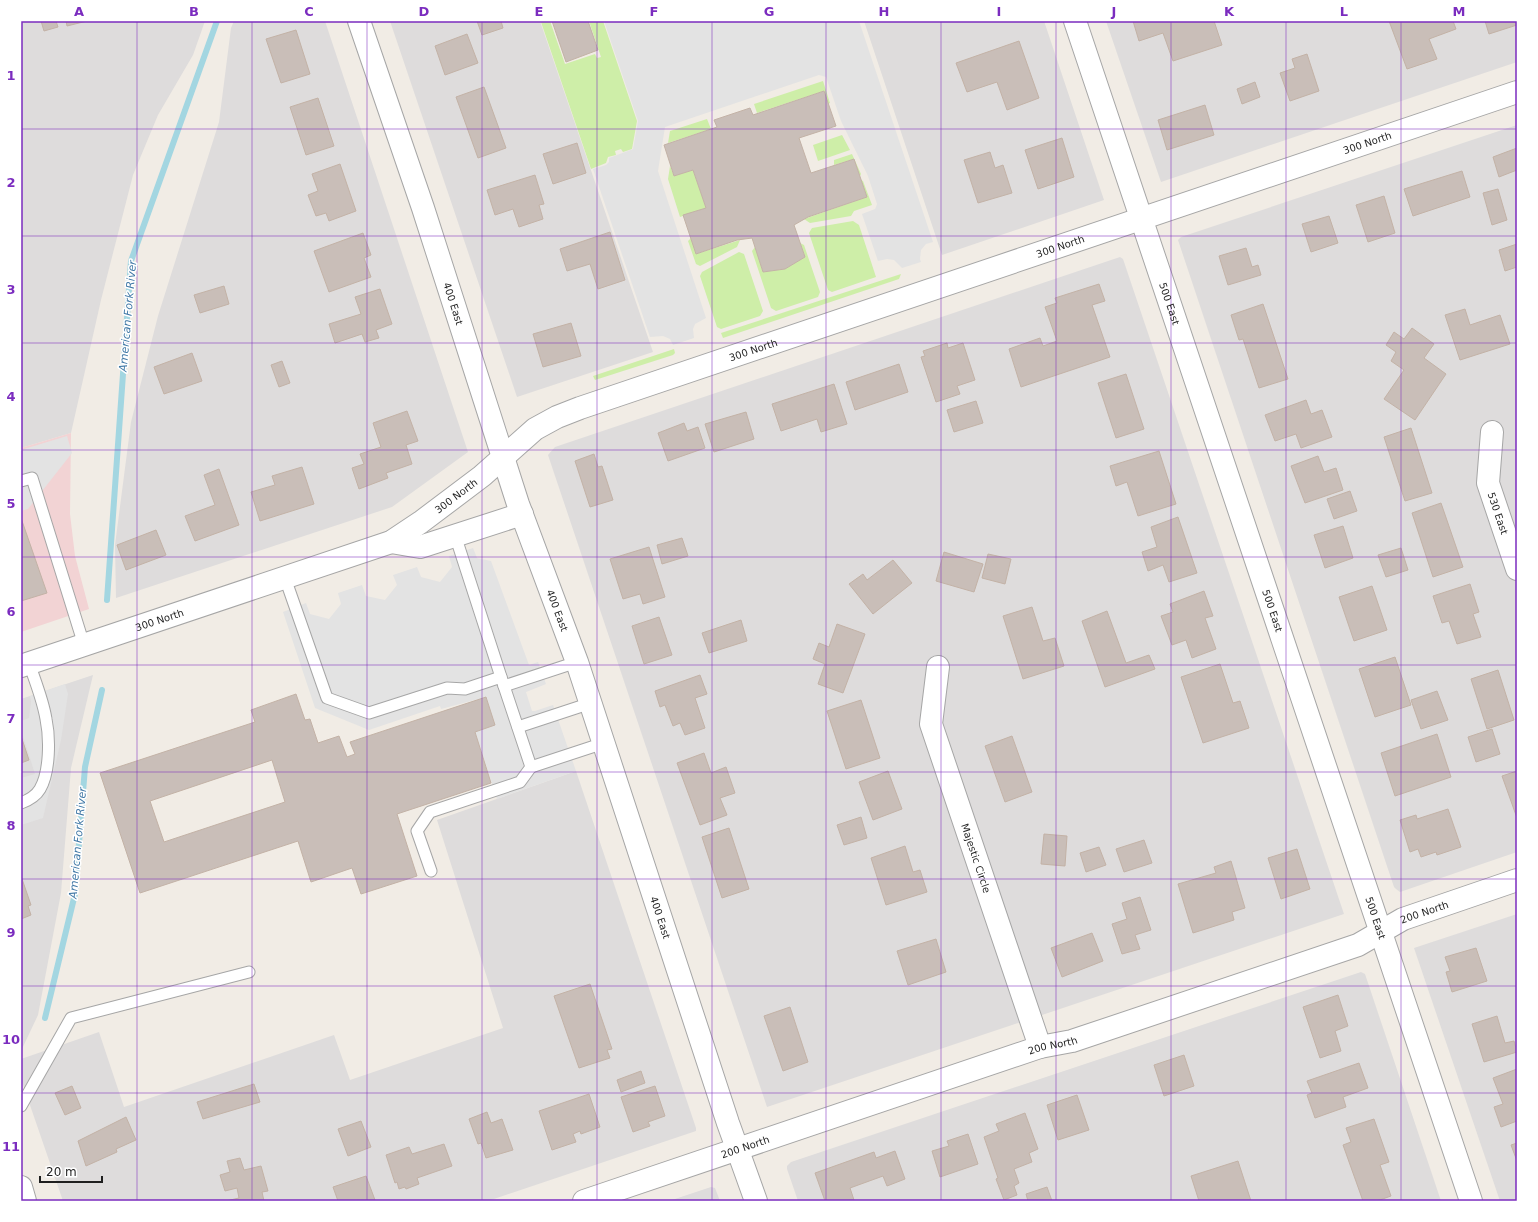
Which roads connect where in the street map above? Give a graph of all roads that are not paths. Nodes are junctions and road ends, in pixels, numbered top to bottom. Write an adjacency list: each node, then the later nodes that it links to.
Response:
1 (359, 21): 6 (street, 400 East)
2 (1075, 21): 4 (street, 500 East)
3 (1517, 92): 4 (street, 300 North)
4 (1141, 218): 6 (street, 300 North); 25 (street, 500 East)
5 (1492, 432): 11 (street, 530 East)
6 (503, 459): 8 (street, 400 East); 10 (street, 300 North)
7 (21, 481): 13 (lane)
8 (522, 514): 9 (street); 14 (street, 400 East)
9 (455, 535): 10 (street); 17 (lane)
10 (391, 542): 12 (street, 300 North)
11 (1517, 570)
12 (285, 578): 13 (street, 300 North); 17 (lane)
13 (84, 645): 15 (street, 300 North)
14 (577, 662): 17 (lane); 18 (street, 400 East)
15 (25, 664): 22 (lane)
16 (938, 667): 27 (street, Majestic Circle)
17 (503, 681): 19 (lane)
18 (591, 703): 19 (lane); 20 (street, 400 East)
19 (518, 727): 21 (lane)
20 (604, 743): 21 (lane); 29 (street, 400 East)
21 (531, 767): 23 (lane)
22 (21, 803)
23 (431, 872)
24 (1517, 880): 25 (street, 200 North)
25 (1381, 932): 27 (street, 200 North); 34 (street, 500 East)
26 (249, 972): 28 (lane)
27 (1040, 1047): 29 (street, 200 North)
28 (21, 1106)
29 (738, 1148): 32 (street, 200 North); 33 (street, 400 East)
30 (21, 1187): 31 (street)
31 (25, 1201)
32 (584, 1201)
33 (756, 1201)
34 (1471, 1201)

